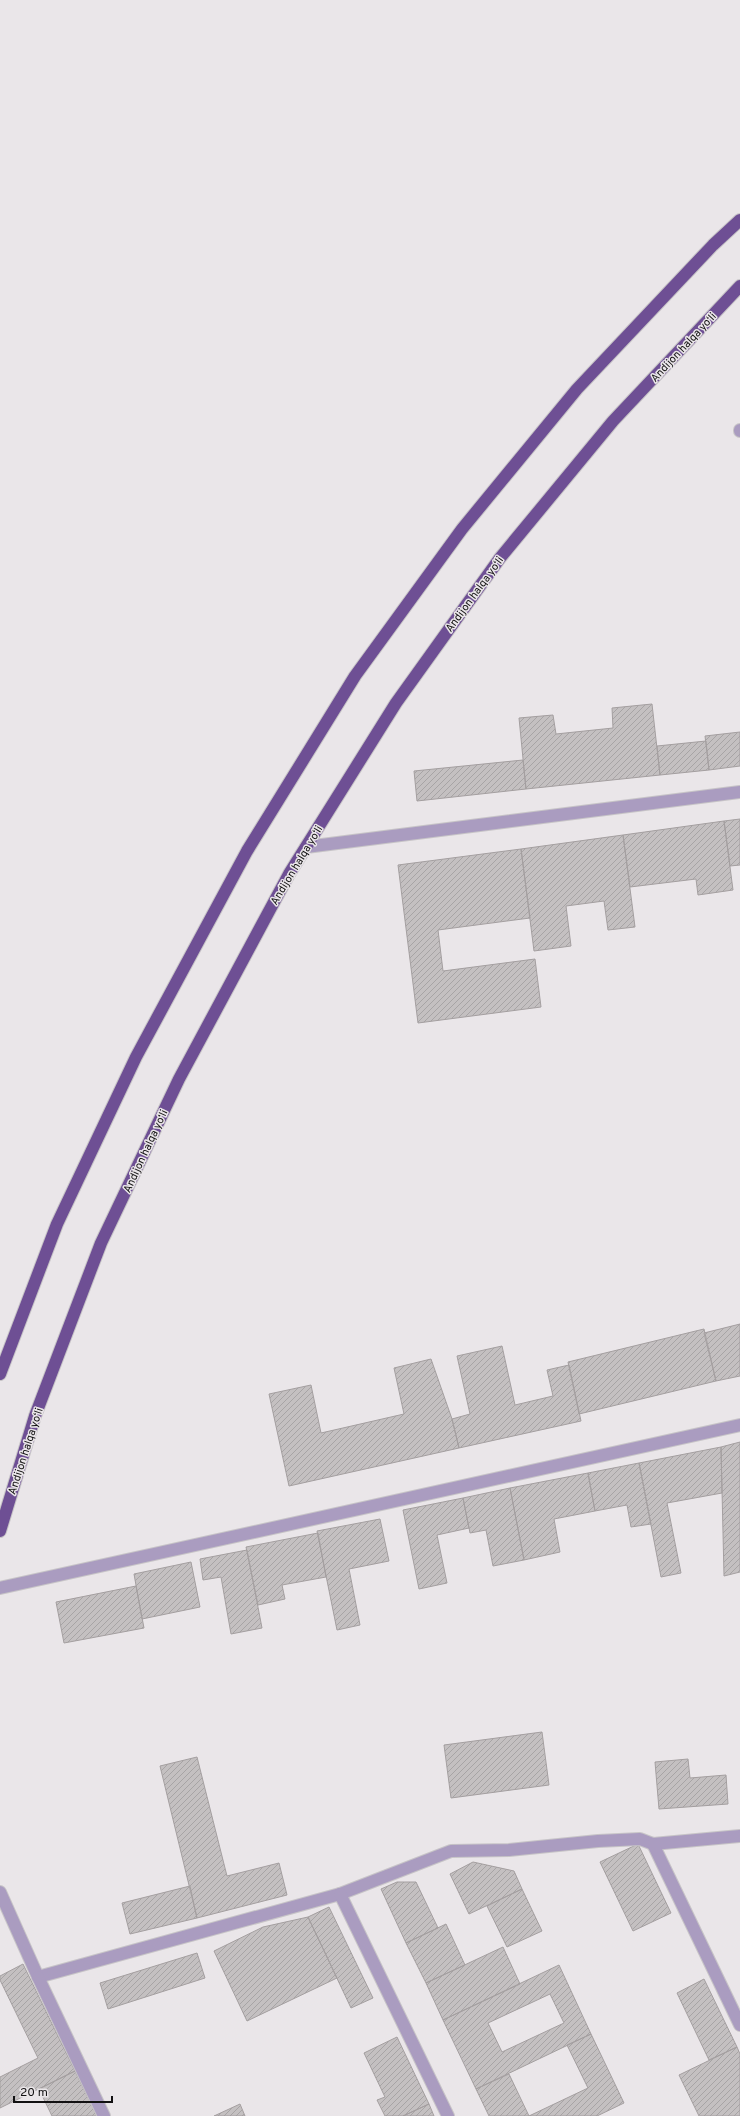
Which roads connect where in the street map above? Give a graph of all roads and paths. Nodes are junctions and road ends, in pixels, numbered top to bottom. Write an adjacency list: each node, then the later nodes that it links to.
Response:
1 (740, 220): 5 (highway)
2 (740, 286): 4 (highway, Andijon halqa yo‘li)
3 (740, 792): 4 (street)
4 (306, 847): 7 (highway, Andijon halqa yo‘li)
5 (0, 1374)
6 (740, 1425): 8 (street)
7 (0, 1531)
8 (0, 1588)
9 (740, 1836): 10 (street)
10 (653, 1844): 12 (street); 14 (street)
11 (0, 1892): 13 (street)
12 (340, 1894): 13 (street); 16 (street)
13 (38, 1977): 15 (street)
14 (740, 2026)
15 (104, 2116)
16 (448, 2116)

